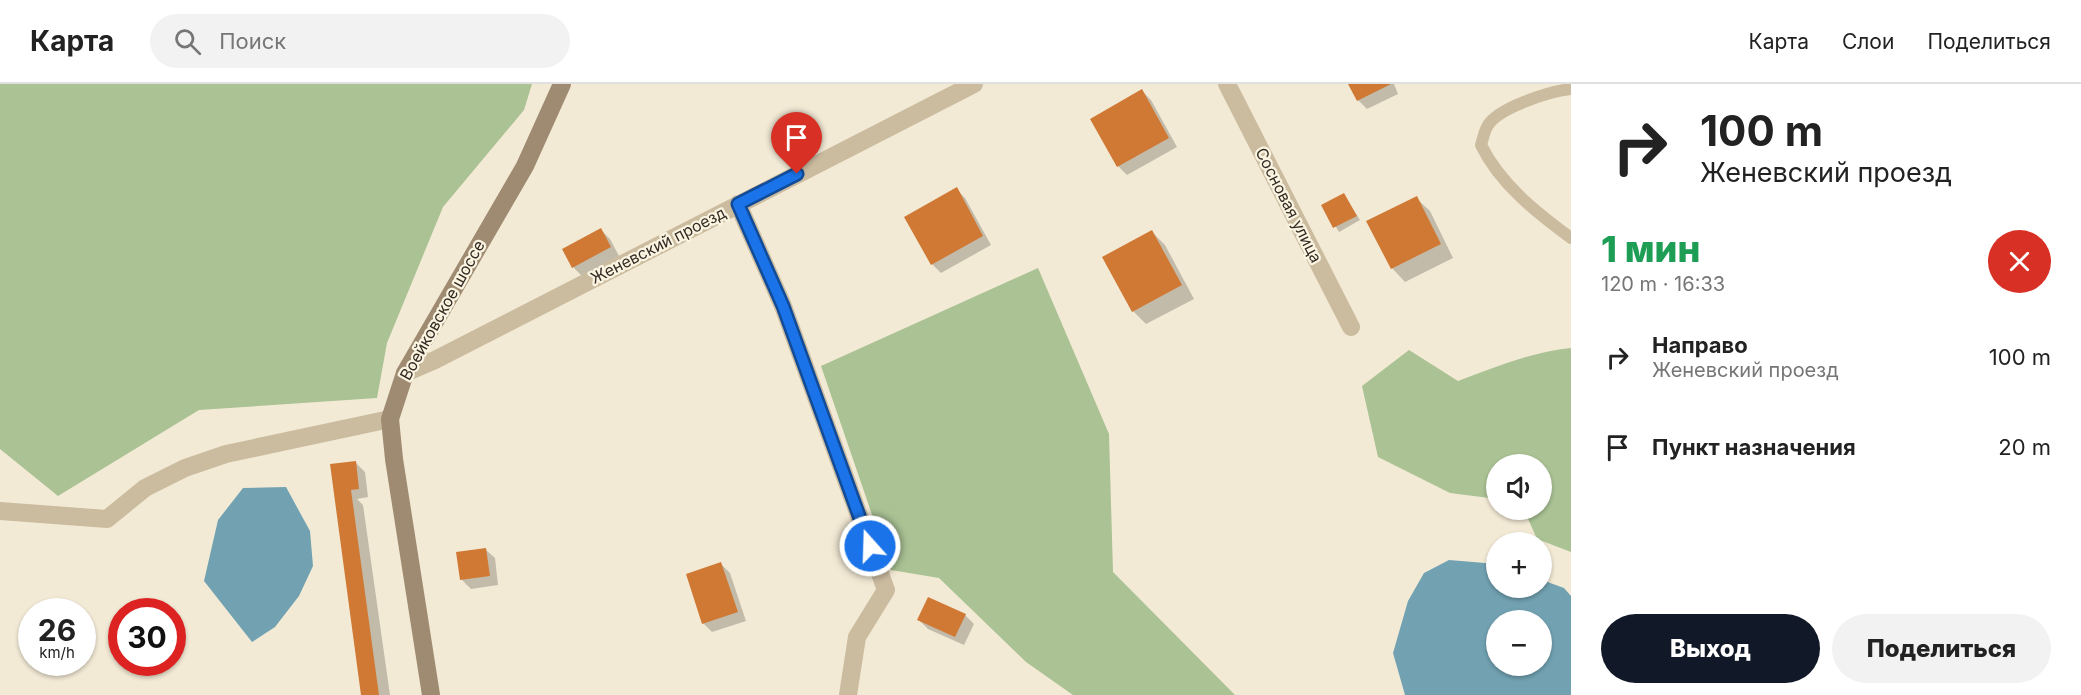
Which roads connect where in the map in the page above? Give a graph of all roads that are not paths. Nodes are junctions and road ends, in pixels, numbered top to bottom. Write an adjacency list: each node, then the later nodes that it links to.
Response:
1 (562, 84): 8 (street, Воейковское шоссе)
2 (974, 84): 5 (street, Женевский проезд)
3 (1227, 84): 7 (street, Сосновая улица)
4 (1571, 89): 6 (lane)
5 (738, 204): 8 (street, Женевский проезд); 12 (street)
6 (1571, 238)
7 (1351, 327)
8 (405, 373): 9 (street, Воейковское шоссе)
9 (390, 419): 10 (street); 11 (street, Воейковское шоссе)
10 (0, 512)
11 (431, 695)
12 (848, 695)

